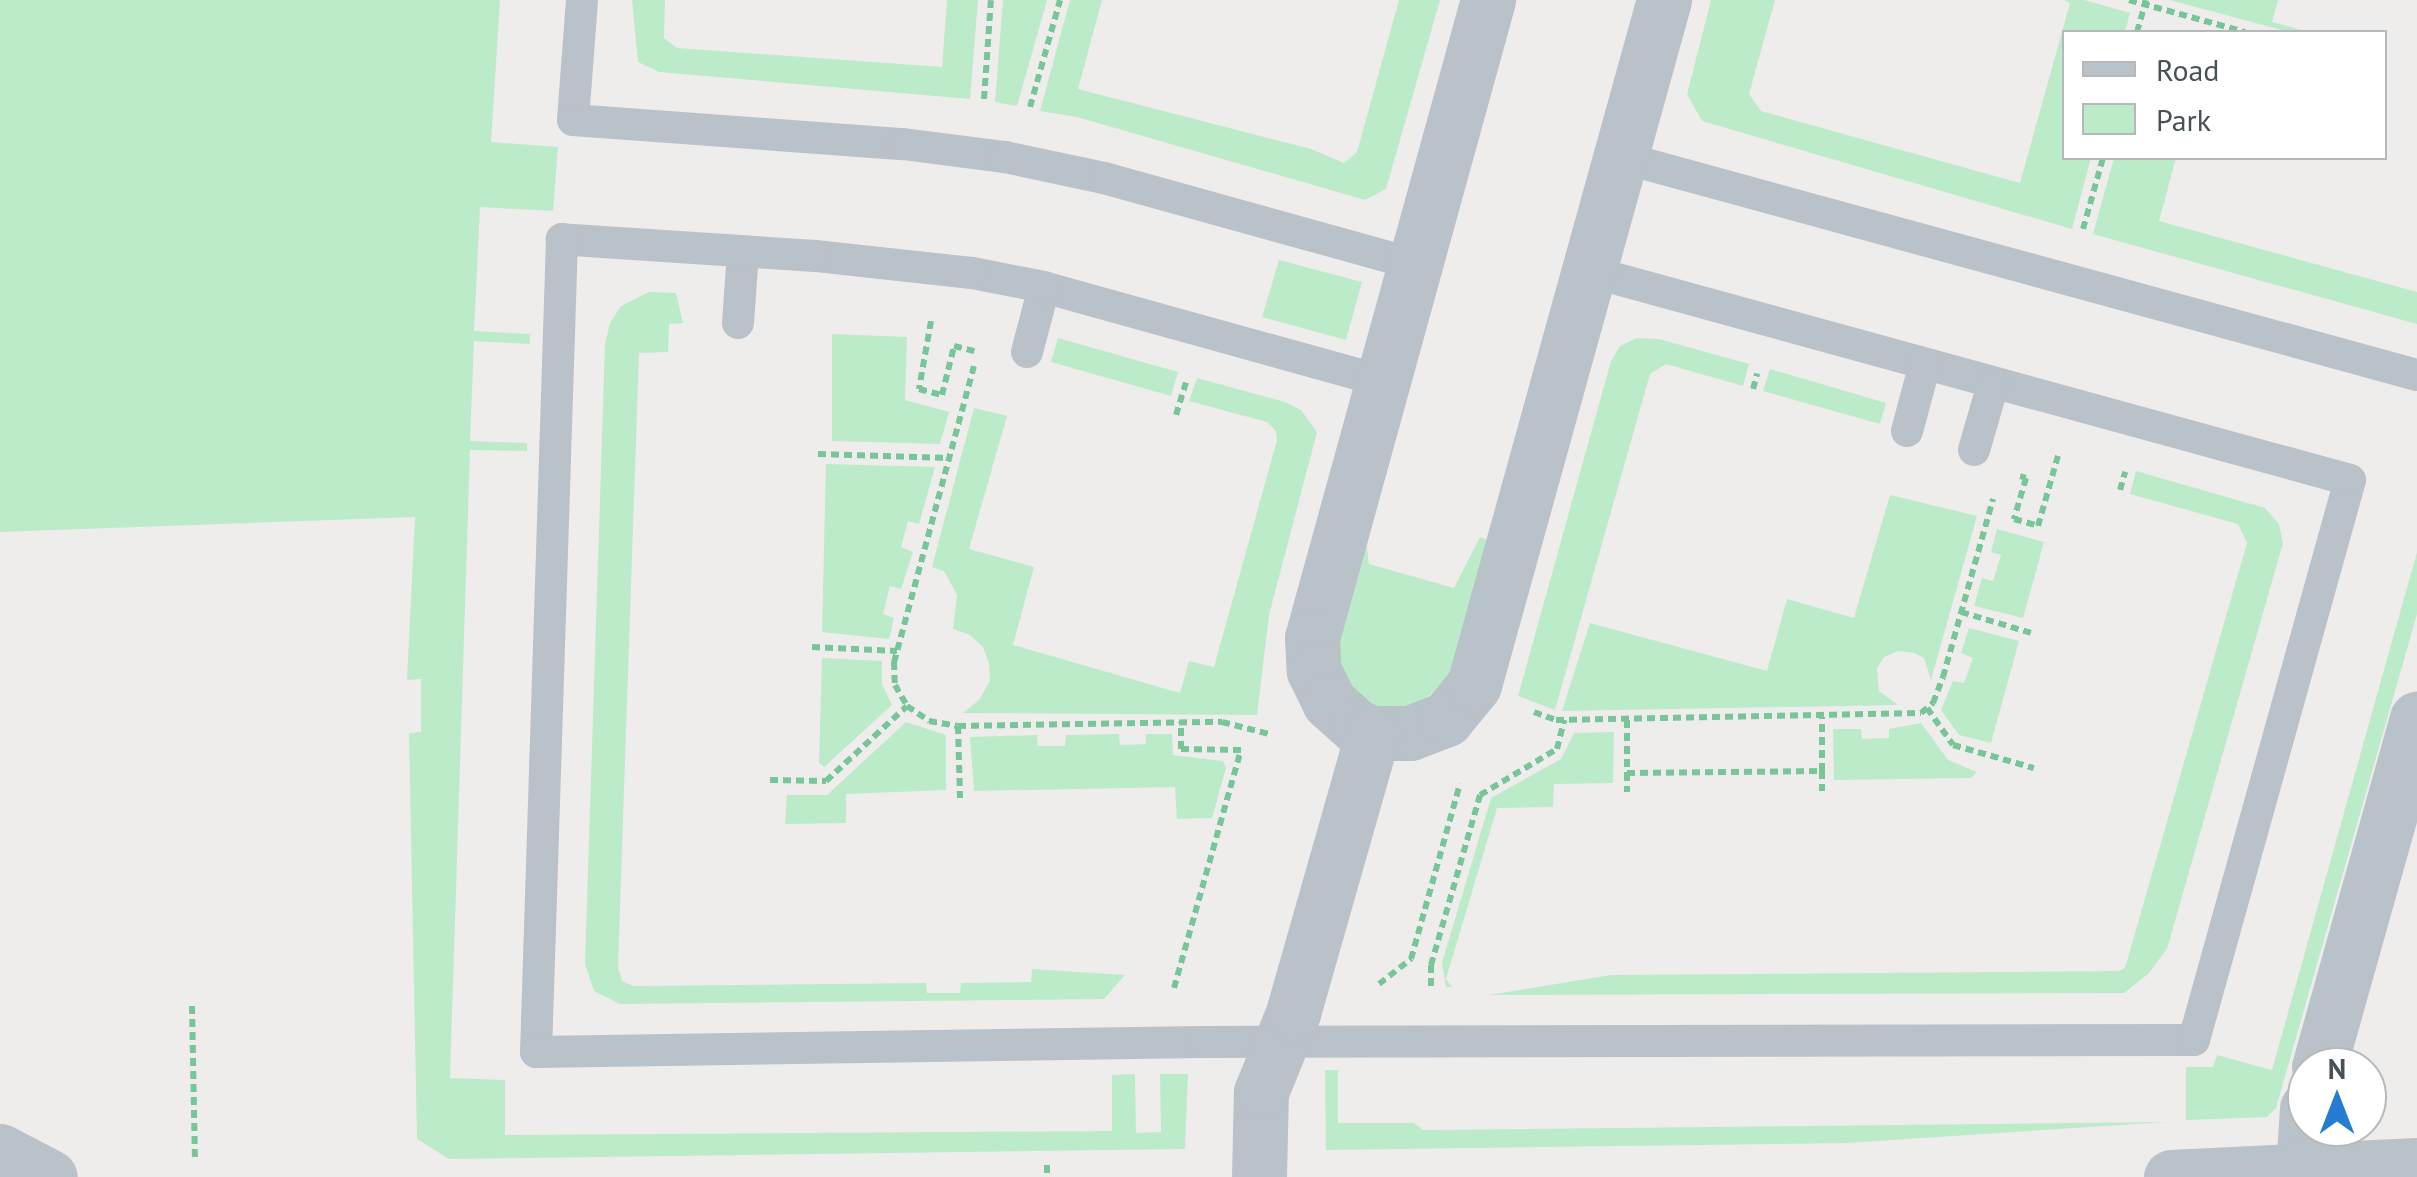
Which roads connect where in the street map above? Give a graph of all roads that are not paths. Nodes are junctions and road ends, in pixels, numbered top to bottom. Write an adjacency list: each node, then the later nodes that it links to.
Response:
1 (582, 0): 6 (lane)
2 (1488, 0): 6 (street)
3 (1664, 0): 4 (street)
4 (1620, 156): 7 (street); 12 (lane)
5 (743, 251): 8 (lane); 9 (lane); 19 (lane)
6 (1414, 264): 13 (street)
7 (1588, 271): 11 (lane); 18 (street)
8 (1044, 287): 10 (lane); 13 (lane)
9 (738, 323)
10 (1027, 352)
11 (1925, 364): 14 (lane); 15 (lane)
12 (2417, 376)
13 (1382, 381): 18 (street)
14 (1993, 384): 16 (lane); 19 (lane)
15 (1907, 431)
16 (1979, 435)
17 (2417, 718): 20 (street)
18 (1373, 733): 19 (street)
19 (1280, 1042): 27 (street)
20 (2324, 1047)
21 (2304, 1147): 24 (street)
22 (0, 1152): 26 (street)
23 (2417, 1165): 25 (street)
24 (2303, 1170): 25 (street); 28 (street)
25 (2362, 1172)
26 (50, 1177)
27 (1258, 1177)
28 (2171, 1177)

